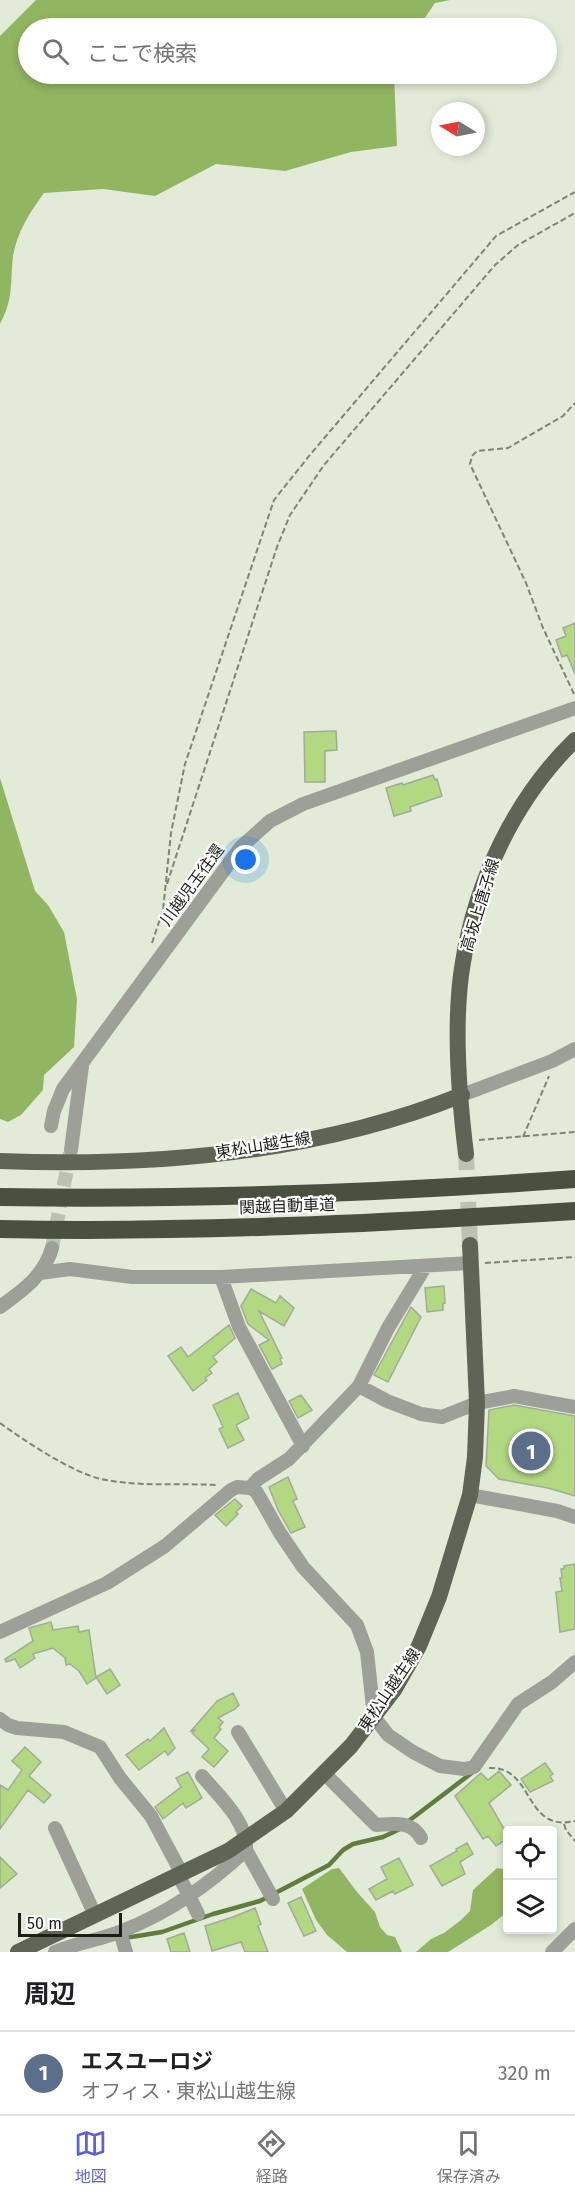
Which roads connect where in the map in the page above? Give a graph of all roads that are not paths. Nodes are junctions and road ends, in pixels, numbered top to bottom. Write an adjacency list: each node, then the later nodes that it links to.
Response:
1 (575, 708): 4 (street, 川越児玉往還)
2 (575, 740): 5 (main road, 高坂上唐子線)
3 (575, 1049): 5 (street)
4 (82, 1064): 6 (street, 川越児玉往還); 8 (street)
5 (462, 1095): 7 (main road); 9 (main road, 東松山越生線)
6 (51, 1126)
7 (466, 1148)
8 (71, 1150)
9 (0, 1161)
10 (575, 1179): 11 (highway, 関越自動車道)
11 (6, 1197)
12 (575, 1210): 13 (highway, 関越自動車道)
13 (2, 1230)
14 (470, 1245): 16 (main road, 東松山越生線)
15 (52, 1248): 18 (street)
16 (471, 1263): 17 (street); 22 (main road, 東松山越生線)
17 (425, 1267): 19 (street); 21 (street)
18 (40, 1273): 19 (street); 20 (street)
19 (221, 1277): 24 (street)
20 (0, 1307)
21 (359, 1386): 22 (street); 24 (street)
22 (477, 1403): 23 (street); 26 (main road, 東松山越生線)
23 (575, 1407)
24 (303, 1446): 25 (street)
25 (244, 1487): 28 (street); 30 (street)
26 (470, 1494): 27 (street); 30 (main road, 東松山越生線)
27 (575, 1517)
28 (0, 1632)
29 (575, 1662): 30 (street)
30 (374, 1717): 33 (main road, 東松山越生線)
31 (0, 1719): 39 (street)
32 (238, 1732): 35 (street)
33 (325, 1774): 35 (main road, 東松山越生線); 37 (street)
34 (202, 1776): 38 (street)
35 (286, 1811): 38 (main road, 東松山越生線)
36 (55, 1828): 43 (street)
37 (421, 1838)
38 (246, 1844): 39 (main road, 東松山越生線); 40 (street); 41 (street)
39 (180, 1875): 40 (street); 43 (main road, 東松山越生線)
40 (189, 1896): 42 (street); 45 (street)
41 (273, 1899)
42 (198, 1914)
43 (95, 1915): 46 (main road, 東松山越生線)
44 (575, 1929): 49 (street)
45 (120, 1932): 47 (street); 48 (street)
46 (18, 1952)
47 (55, 1952)
48 (126, 1952)
49 (552, 1952)

